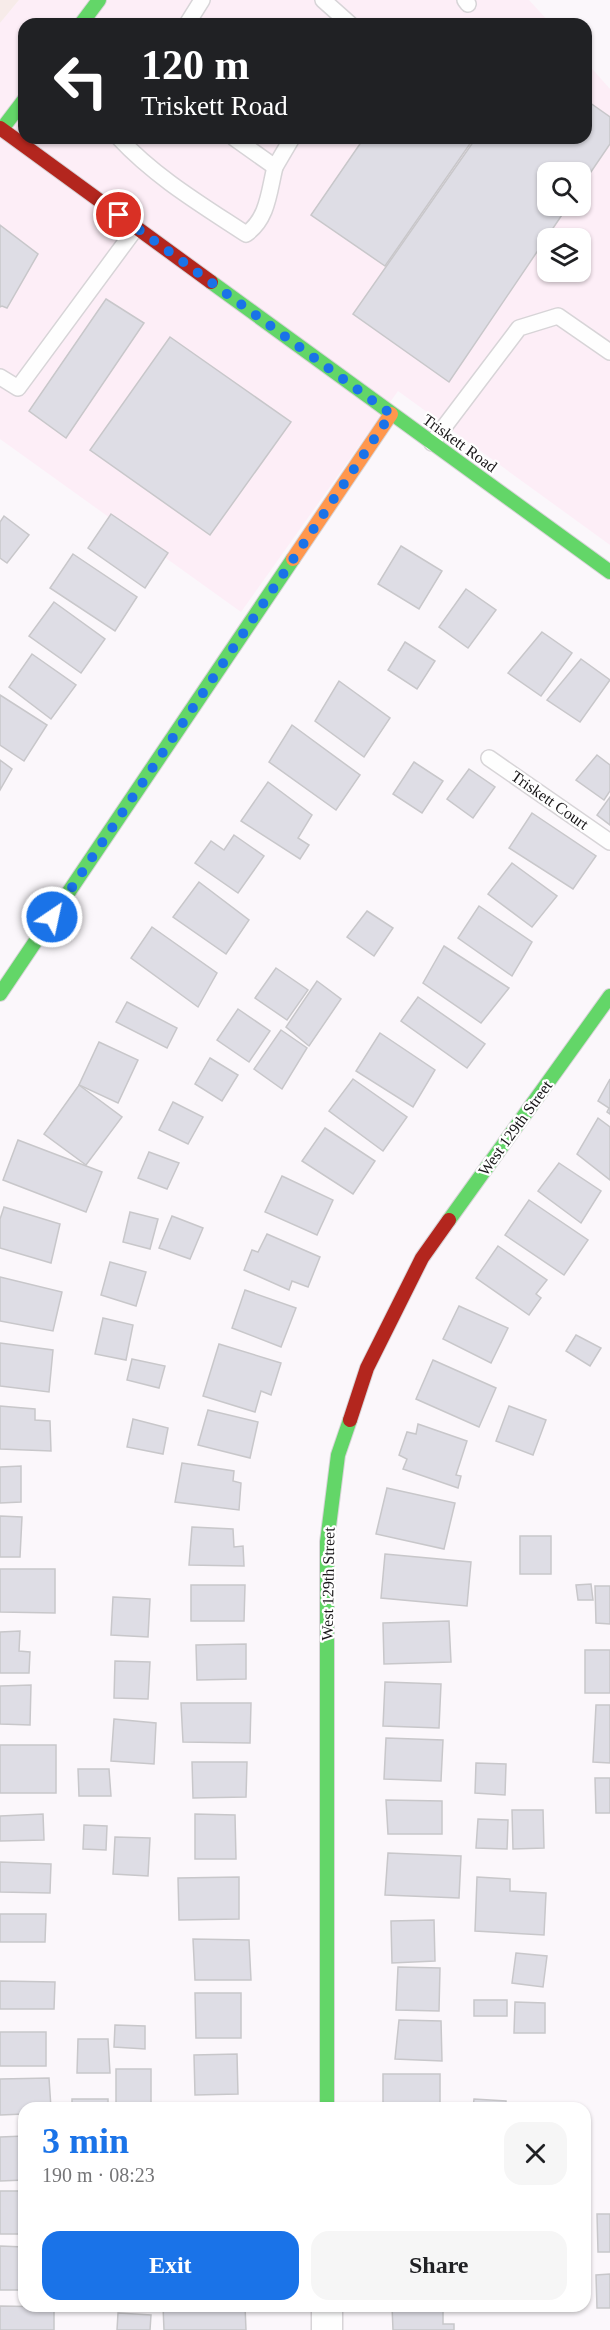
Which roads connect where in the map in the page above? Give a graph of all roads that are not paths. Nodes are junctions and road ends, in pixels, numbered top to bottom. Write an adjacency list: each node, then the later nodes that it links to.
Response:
1 (99, 0): 4 (street)
2 (202, 0): 5 (lane)
3 (323, 0): 6 (lane)
4 (86, 18)
5 (191, 18)
6 (343, 18)
7 (18, 108): 8 (street)
8 (1, 130): 9 (street, Triskett Road)
9 (18, 142)
10 (20, 144): 15 (street, Triskett Road)
11 (129, 144): 14 (lane)
12 (242, 144): 14 (lane)
13 (288, 144): 14 (lane)
14 (275, 167)
15 (136, 228): 17 (lane); 18 (street, Triskett Road)
16 (610, 352): 19 (lane)
17 (0, 377)
18 (391, 414): 19 (street, Triskett Road); 23 (street)
19 (432, 443): 20 (street, Triskett Road)
20 (610, 572)
21 (489, 758): 22 (lane, Triskett Court)
22 (610, 842)
23 (0, 994)
24 (610, 996): 25 (street, West 129th Street)
25 (327, 2102)
26 (327, 2312): 27 (street)
27 (327, 2330)

